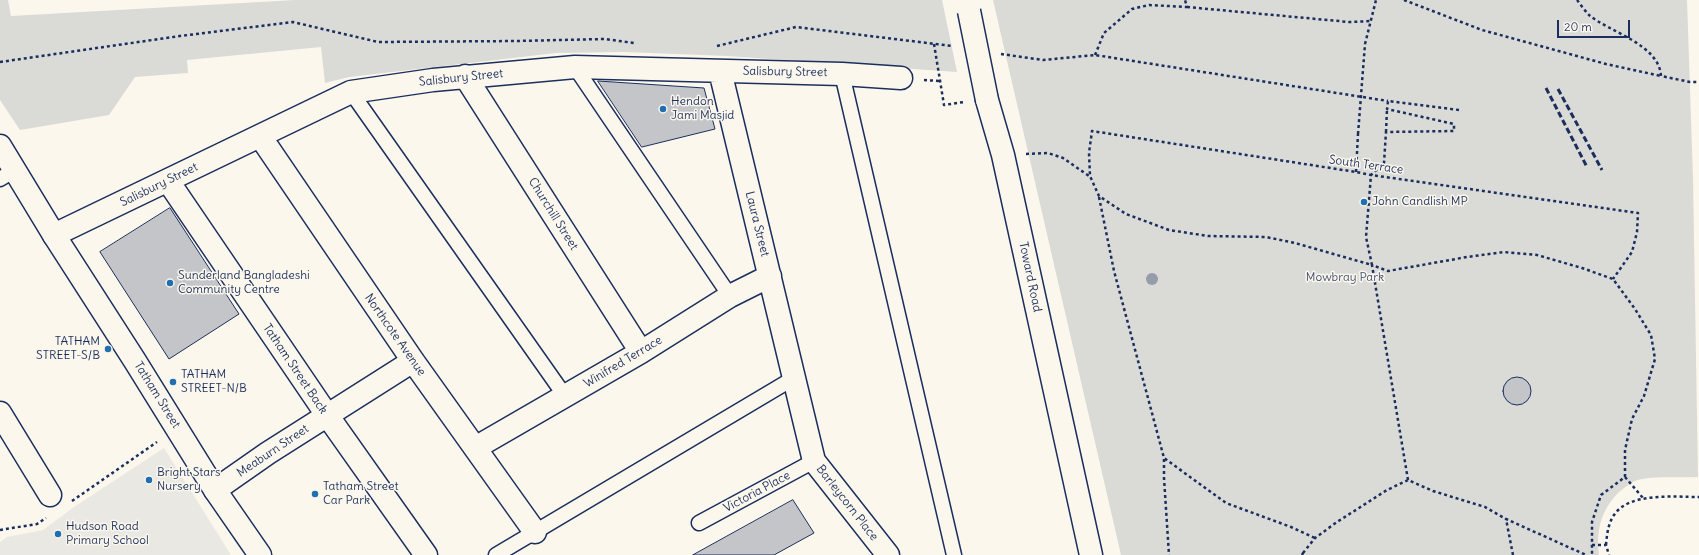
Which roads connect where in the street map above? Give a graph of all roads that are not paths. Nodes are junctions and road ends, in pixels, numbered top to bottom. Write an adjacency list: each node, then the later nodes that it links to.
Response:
1 (968, 5): 32 (street, Toward Road, bridge)
2 (575, 67): 3 (street, Salisbury Street); 5 (street, Salisbury Street); 14 (lane)
3 (720, 71): 4 (street, Salisbury Street); 13 (street, Laura Street)
4 (842, 74): 6 (street, Salisbury Street); 31 (lane)
5 (465, 76): 7 (street, Salisbury Street); 15 (street, Churchill Street)
6 (901, 78)
7 (351, 92): 8 (street, Salisbury Street); 18 (lane)
8 (260, 136): 11 (street, Salisbury Street); 16 (street, Northcote Avenue)
9 (0, 146): 10 (street, Tatham Street)
10 (7, 175): 12 (street, Tatham Street)
11 (168, 180): 12 (street, Salisbury Street); 20 (street, Tatham Street Back)
12 (54, 235): 23 (street, Tatham Street)
13 (770, 276): 14 (street, Winifred Terrace); 17 (street, Laura Street)
14 (730, 296): 15 (street, Winifred Terrace)
15 (641, 352): 18 (street, Winifred Terrace)
16 (413, 361): 20 (street, Meaburn Street); 21 (street, Northcote Avenue)
17 (794, 378): 22 (street, Barleycorn Place); 26 (lane)
18 (566, 396): 21 (street, Winifred Terrace)
19 (0, 413): 24 (street)
20 (327, 415): 23 (street, Meaburn Street); 28 (street, Tatham Street Back)
21 (475, 448): 26 (street, Northcote Avenue)
22 (814, 461): 25 (lane, Victoria Place); 30 (street, Barleycorn Place)
23 (215, 490): 27 (street, Tatham Street)
24 (50, 495)
25 (699, 523)
26 (535, 532): 29 (lane)
27 (260, 555)
28 (426, 555)
29 (496, 555)
30 (888, 555)
31 (954, 555)
32 (1091, 555)

